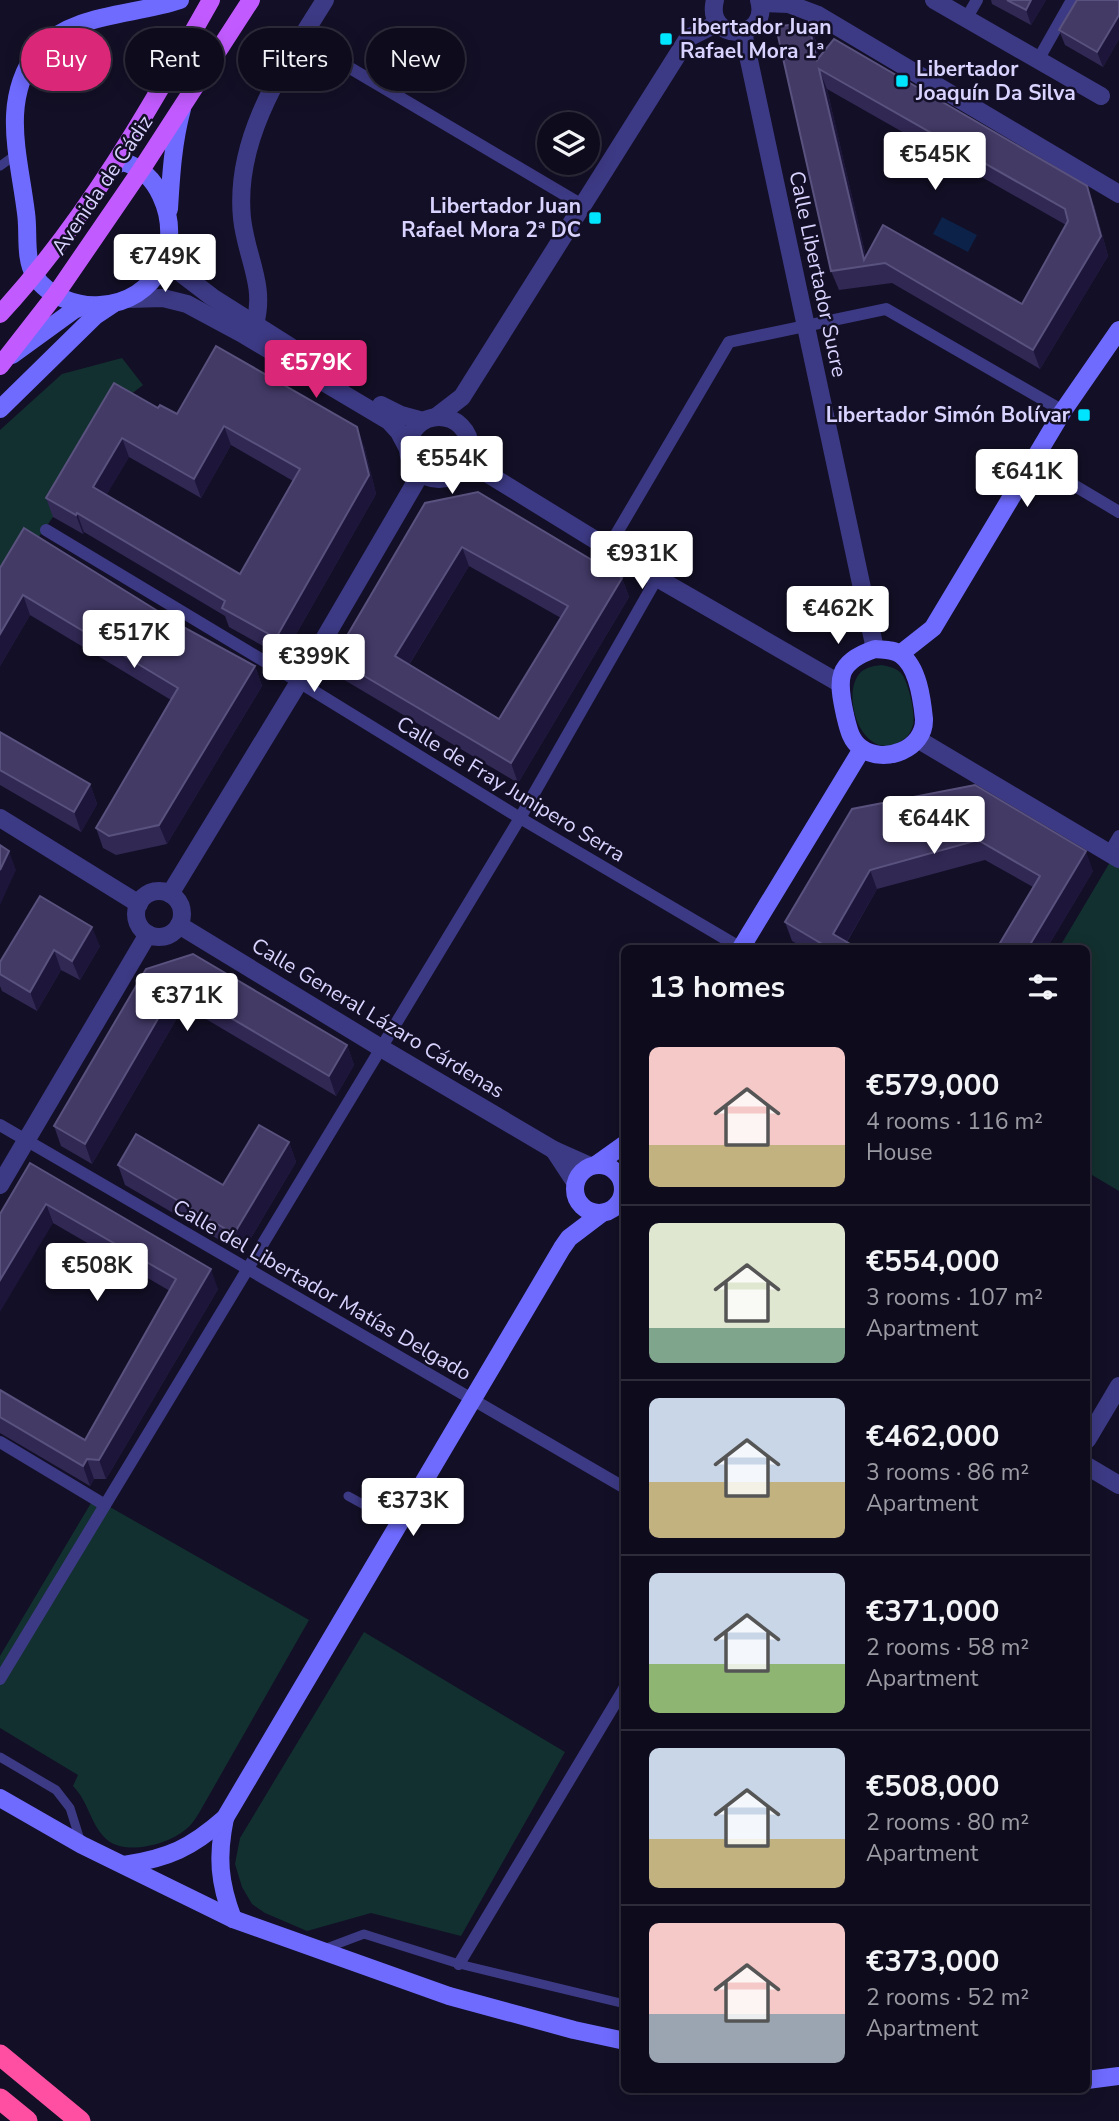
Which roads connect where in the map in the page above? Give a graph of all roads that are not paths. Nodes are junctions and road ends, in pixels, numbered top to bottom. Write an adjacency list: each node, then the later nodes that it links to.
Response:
1 (180, 0): 20 (main road, Avenida de Cádiz)
2 (211, 0): 21 (main road, Avenida de Cádiz)
3 (251, 0): 19 (main road, Avenida de Cádiz)
4 (324, 0): 13 (street)
5 (715, 0): 12 (street)
6 (934, 0): 11 (street)
7 (977, 0): 11 (street)
8 (1072, 0): 15 (street)
9 (759, 1): 10 (street); 14 (street)
10 (786, 2): 23 (street)
11 (967, 19): 15 (street)
12 (718, 23): 14 (street); 24 (street)
13 (307, 28)
14 (743, 32): 33 (street, Calle Libertador Sucre)
15 (1038, 60): 18 (street)
16 (352, 69): 24 (street)
17 (273, 91): 32 (street)
18 (1101, 96)
19 (183, 107): 22 (main road, Avenida de Cádiz); 25 (main road)
20 (7, 161): 27 (main road, Avenida de Cádiz)
21 (114, 166): 22 (main road); 27 (main road, Avenida de Cádiz)
22 (141, 170): 25 (main road); 28 (main road, Avenida de Cádiz)
23 (1119, 194)
24 (582, 205): 36 (street)
25 (169, 213): 26 (main road)
26 (167, 256): 29 (main road); 32 (street)
27 (34, 275): 28 (main road); 31 (main road, Avenida de Cádiz)
28 (56, 294): 30 (main road); 35 (main road, Avenida de Cádiz)
29 (121, 301): 30 (main road); 37 (main road); 41 (street)
30 (86, 305): 35 (main road, Avenida de Cádiz)
31 (0, 313)
32 (255, 324): 39 (street)
33 (806, 326): 38 (street); 47 (street); 49 (street, Calle Libertador Sucre)
34 (1119, 330): 38 (main road)
35 (4, 362)
36 (462, 397): 39 (street); 40 (street)
37 (0, 409)
38 (1063, 411): 43 (main road)
39 (429, 419): 40 (street); 41 (street)
40 (464, 428): 42 (street)
41 (408, 449): 44 (street)
42 (467, 461): 44 (street); 47 (street)
43 (1033, 461): 45 (street); 50 (main road)
44 (421, 473): 51 (street)
45 (1119, 512)
46 (46, 530): 51 (street, Calle de Fray Junipero Serra)
47 (608, 548): 48 (street)
48 (657, 578): 52 (street); 56 (street)
49 (875, 649): 50 (main road); 52 (main road)
50 (900, 654): 53 (main road)
51 (299, 682): 56 (street, Calle de Fray Junipero Serra); 59 (street)
52 (839, 683): 54 (main road)
53 (919, 740): 54 (main road); 58 (street)
54 (862, 749): 64 (main road)
55 (0, 818): 60 (street)
56 (520, 818): 63 (street, Calle de Fray Junipero Serra); 65 (street)
57 (1119, 836): 58 (street)
58 (1114, 856)
59 (170, 894): 60 (street); 61 (street)
60 (139, 904): 62 (street)
61 (179, 925): 62 (street); 65 (street, Calle General Lázaro Cárdenas)
62 (148, 934): 67 (street)
63 (736, 945)
64 (743, 945)
65 (381, 1048): 69 (street, Calle General Lázaro Cárdenas); 76 (street)
66 (0, 1125): 67 (street, Calle del Libertador Matías Delgado)
67 (27, 1140): 72 (street); 76 (street, Calle del Libertador Matías Delgado)
68 (621, 1148): 70 (main road)
69 (554, 1150): 70 (street, Calle General Lázaro Cárdenas); 73 (street, Calle General Lázaro Cárdenas)
70 (594, 1165): 71 (main road); 73 (main road)
71 (621, 1181)
72 (0, 1185)
73 (576, 1190): 74 (main road); 75 (main road)
74 (614, 1209): 75 (main road)
75 (569, 1238): 78 (main road)
76 (248, 1269): 78 (street, Calle del Libertador Matías Delgado); 85 (street)
77 (1119, 1386): 79 (street)
78 (472, 1399): 83 (street, Calle del Libertador Matías Delgado); 86 (main road)
79 (1090, 1435)
80 (0, 1442): 85 (street)
81 (1090, 1468): 82 (street)
82 (1119, 1485)
83 (621, 1486)
84 (348, 1496): 86 (lane)
85 (105, 1505): 87 (street)
86 (399, 1524): 91 (main road)
87 (0, 1679)
88 (621, 1694): 96 (street)
89 (0, 1757): 92 (lane)
90 (0, 1798): 92 (main road)
91 (225, 1818): 93 (main road); 94 (main road)
92 (82, 1845): 93 (main road)
93 (124, 1865): 94 (main road)
94 (233, 1919): 95 (main road)
95 (318, 1951): 96 (lane); 98 (main road)
96 (459, 1964): 97 (lane)
97 (621, 2003)
98 (621, 2040)
99 (0, 2055): 104 (highway)
100 (1119, 2076): 101 (main road)
101 (1090, 2080)
102 (0, 2099): 103 (highway)
103 (27, 2121)
104 (79, 2121)

